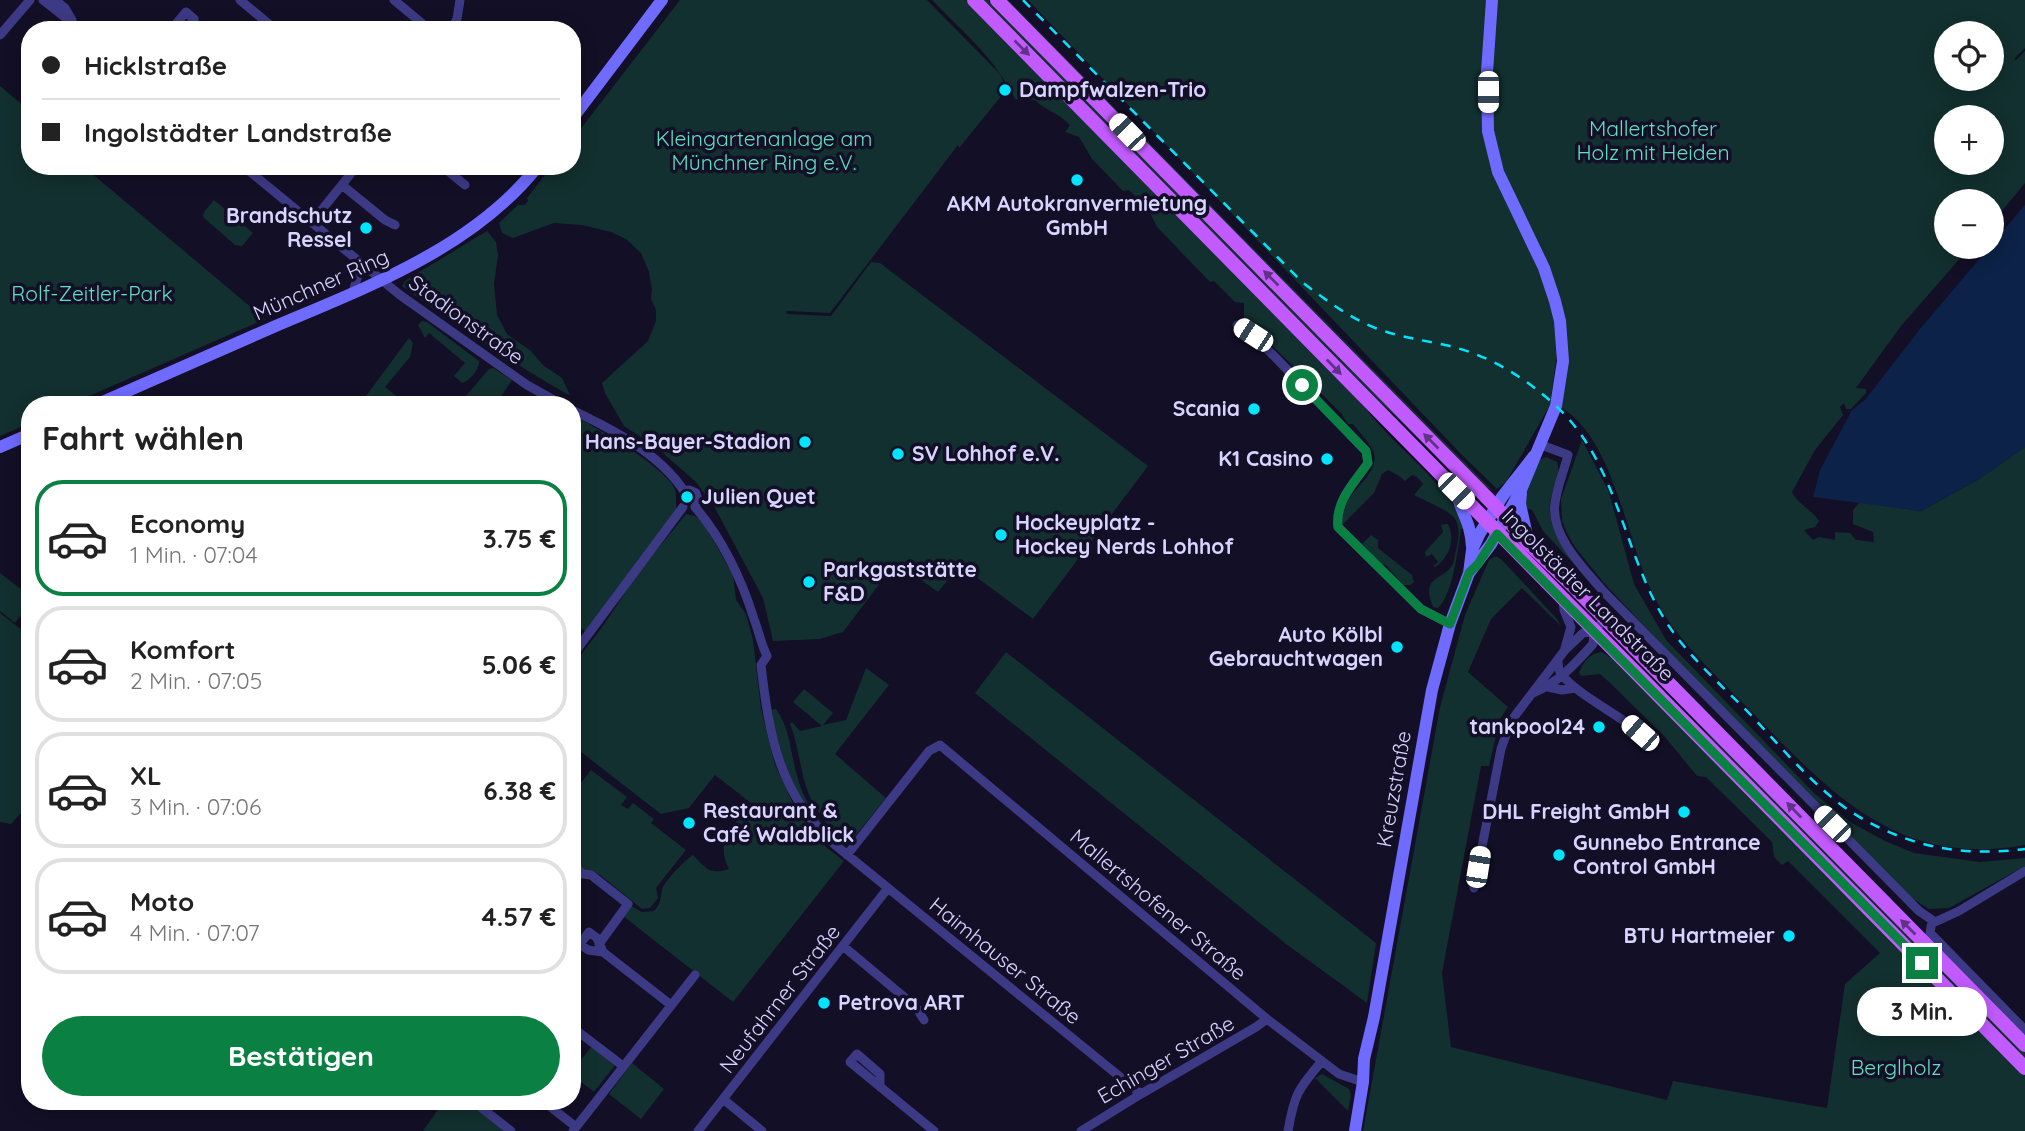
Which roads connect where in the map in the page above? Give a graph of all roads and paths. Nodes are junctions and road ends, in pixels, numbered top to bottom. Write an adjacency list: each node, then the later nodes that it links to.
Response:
1 (30, 0): 18 (street)
2 (43, 0): 11 (street)
3 (55, 0): 12 (street)
4 (240, 0): 15 (street)
5 (394, 0): 16 (street)
6 (460, 0): 17 (street)
7 (662, 0): 19 (main road)
8 (974, 0): 40 (main road, Ingolstädter Landstraße, one-way to 40)
9 (996, 0): 43 (main road, Ingolstädter Landstraße, one-way to 9)
10 (1492, 0): 37 (main road)
11 (70, 21)
12 (74, 21)
13 (178, 21): 14 (street)
14 (192, 21)
15 (265, 21)
16 (418, 21)
17 (456, 21)
18 (0, 35)
19 (581, 108)
20 (254, 175): 26 (street, Stadionstraße)
21 (350, 175): 24 (street)
22 (453, 175): 25 (street)
23 (531, 175): 29 (main road, Münchner Ring)
24 (342, 185): 26 (street); 27 (street)
25 (465, 185)
26 (312, 222): 28 (street, Stadionstraße)
27 (395, 225)
28 (355, 258): 29 (street, Stadionstraße); 30 (street)
29 (381, 280): 30 (main road, Münchner Ring); 33 (street, Stadionstraße)
30 (353, 292): 32 (main road, Münchner Ring)
31 (1237, 325): 51 (street)
32 (116, 396)
33 (548, 396)
34 (581, 414): 39 (street)
35 (21, 438): 36 (main road)
36 (0, 447)
37 (1536, 450): 38 (main road); 43 (main road, Kreuzstraße); 67 (street, Ingolstädter Landstraße)
38 (1521, 489): 43 (main road); 46 (main road)
39 (684, 491): 41 (street); 42 (street)
40 (1456, 491): 44 (main road, Ingolstädter Landstraße); 47 (main road, Kreuzstraße)
41 (683, 507): 42 (street); 53 (street)
42 (695, 507): 62 (street)
43 (1500, 513): 44 (main road, Kreuzstraße); 45 (main road, Kreuzstraße); 46 (main road, Ingolstädter Landstraße)
44 (1486, 522): 45 (main road, Ingolstädter Landstraße); 47 (main road, Kreuzstraße)
45 (1497, 534): 48 (main road, Kreuzstraße); 49 (main road, Ingolstädter Landstraße)
46 (1529, 544): 50 (main road, Ingolstädter Landstraße)
47 (1472, 550): 48 (main road, Kreuzstraße)
48 (1469, 573): 51 (main road, Kreuzstraße)
49 (1563, 600): 52 (main road, Ingolstädter Landstraße); 54 (street)
50 (1605, 619): 52 (street); 75 (main road, Ingolstädter Landstraße, one-way to 50)
51 (1450, 624): 79 (main road, Kreuzstraße)
52 (1594, 631): 54 (street); 56 (street); 78 (main road, Ingolstädter Landstraße)
53 (581, 644)
54 (1565, 650): 55 (street)
55 (1558, 659): 56 (street); 57 (street)
56 (1562, 676): 58 (street); 59 (street)
57 (1542, 678): 58 (street); 60 (street)
58 (1548, 687): 59 (street); 60 (street)
59 (1576, 688): 61 (street)
60 (1533, 693): 66 (street)
61 (1640, 733)
62 (847, 855): 65 (street, Haimhauser Straße); 71 (street, Mallertshofener Straße)
63 (2025, 871): 67 (street)
64 (581, 873): 70 (street)
65 (888, 888): 68 (street, Neufahrner Straße); 81 (street, Haimhauser Straße)
66 (1474, 888)
67 (1932, 921): 73 (street, Ingolstädter Landstraße)
68 (844, 946): 72 (street); 82 (street, Neufahrner Straße)
69 (695, 975): 70 (street)
70 (671, 1006): 77 (street)
71 (1267, 1019): 76 (street, Mallertshofener Straße); 81 (street, Echinger Straße)
72 (924, 1020)
73 (2025, 1030)
74 (581, 1034): 77 (street)
75 (2025, 1045)
76 (1322, 1061): 79 (street, Mallertshofener Straße); 91 (street)
77 (623, 1066): 85 (street)
78 (2025, 1068)
79 (1363, 1082): 92 (main road, Kreuzstraße)
80 (880, 1087): 89 (street)
81 (1141, 1094): 90 (street, Echinger Straße)
82 (723, 1099): 87 (street, Neufahrner Straße); 88 (street)
83 (484, 1110): 86 (street)
84 (553, 1110): 85 (street)
85 (574, 1129)
86 (511, 1131)
87 (698, 1131)
88 (762, 1131)
89 (934, 1131)
90 (1081, 1131)
91 (1287, 1131)
92 (1355, 1131)

